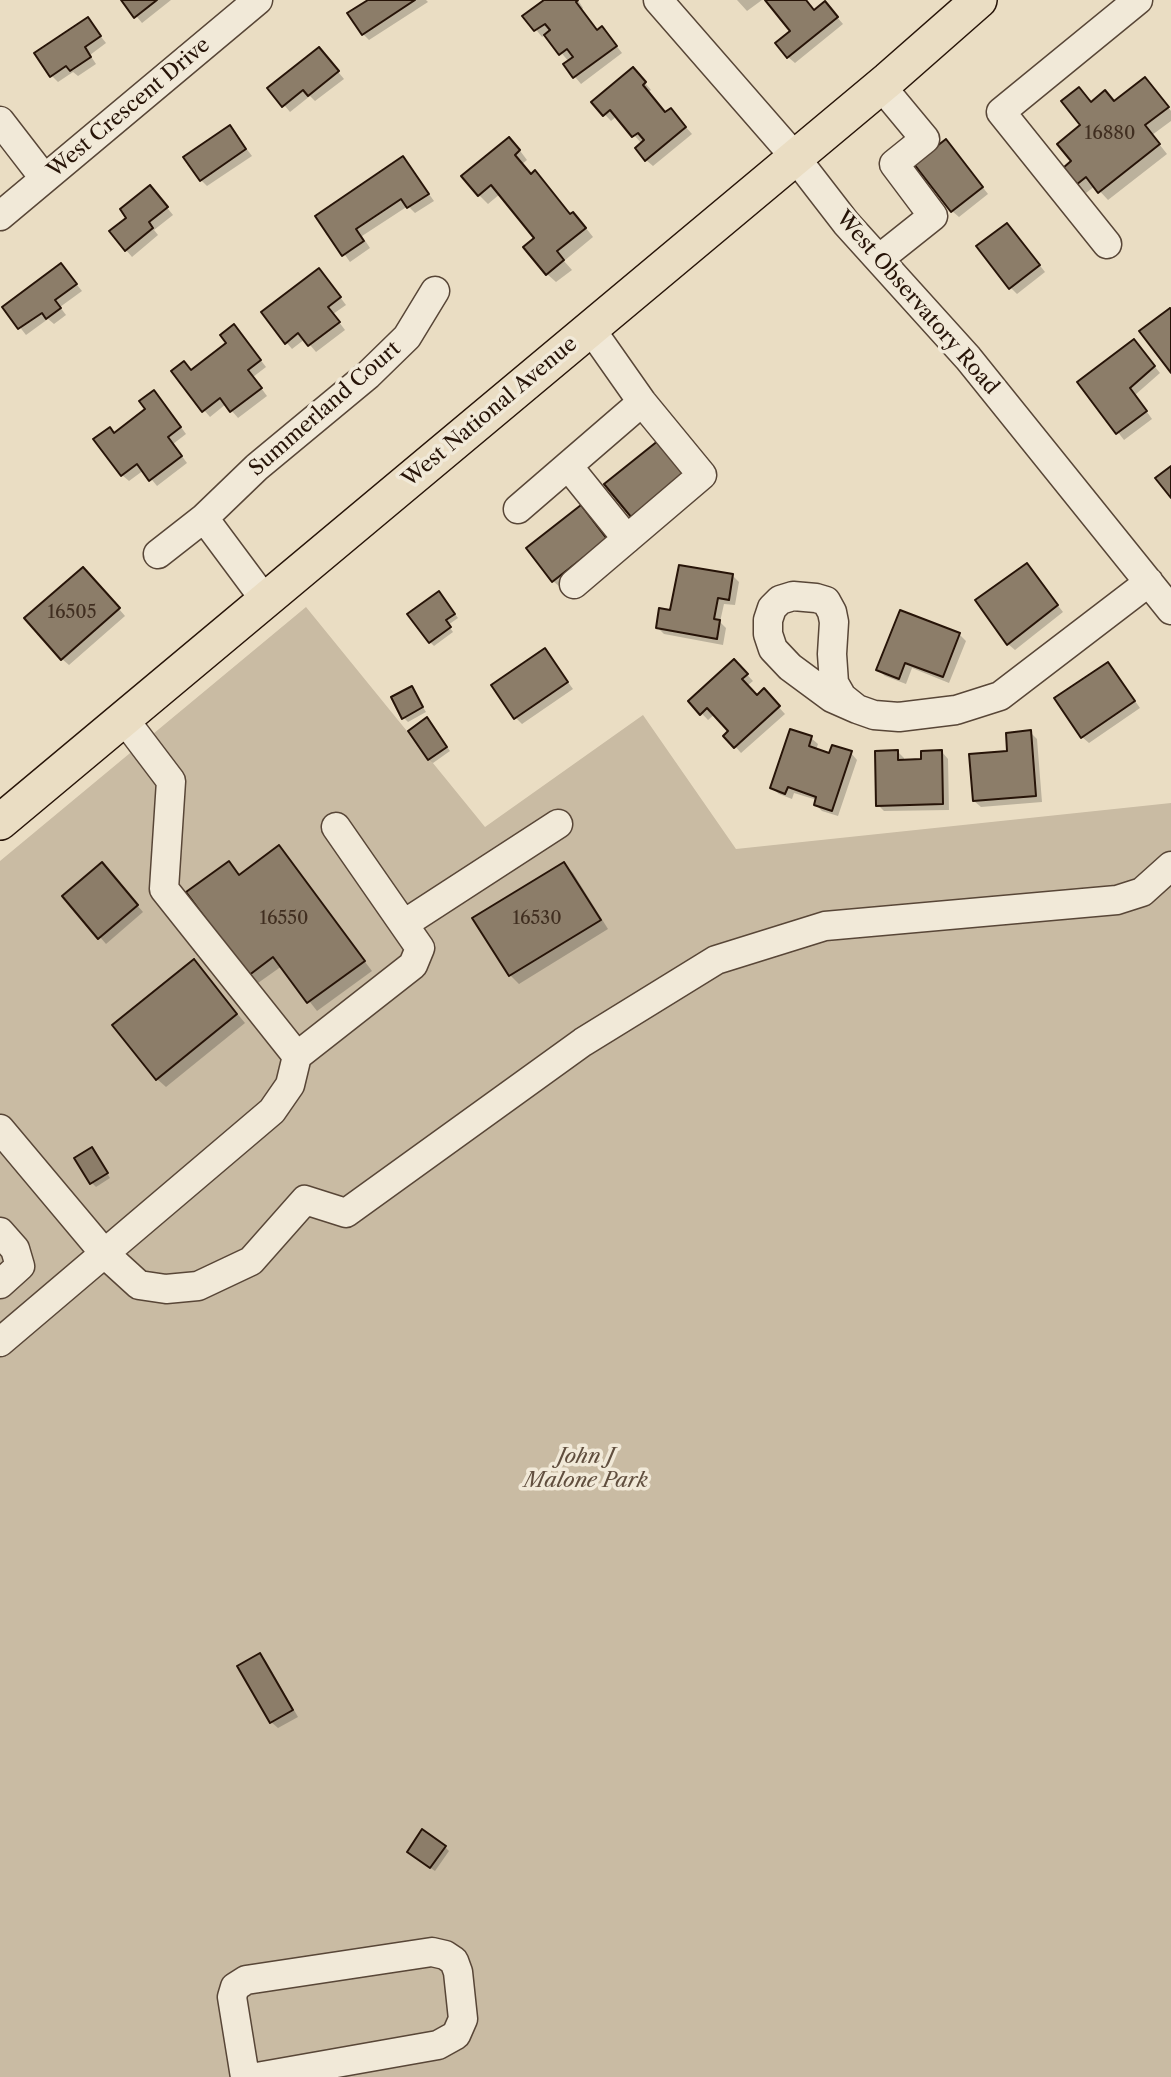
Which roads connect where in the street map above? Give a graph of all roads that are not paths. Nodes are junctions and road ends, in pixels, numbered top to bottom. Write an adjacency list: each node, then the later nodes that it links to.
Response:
1 (258, 0): 8 (street, West Crescent Drive)
2 (658, 0): 7 (street, West Observatory Road)
3 (979, 0): 5 (main road, West National Avenue)
4 (1138, 0): 10 (street)
5 (881, 86): 7 (main road, West National Avenue); 11 (street)
6 (0, 121): 8 (street)
7 (795, 157): 11 (street, West Observatory Road); 13 (main road, West National Avenue)
8 (44, 178): 9 (street, West Crescent Drive)
9 (0, 216)
10 (1107, 244)
11 (879, 259): 20 (street, West Observatory Road)
12 (435, 291): 17 (street, Summerland Court)
13 (590, 328): 14 (street); 22 (main road, West National Avenue)
14 (642, 402): 15 (street); 18 (street)
15 (568, 466): 16 (street); 18 (street)
16 (518, 509)
17 (204, 518): 19 (street, Summerland Court); 22 (street)
18 (627, 539): 21 (street)
19 (158, 554)
20 (1149, 582): 23 (street, West Observatory Road); 24 (street)
21 (574, 584)
22 (265, 600): 25 (main road, West National Avenue)
23 (1171, 610)
24 (857, 709)
25 (124, 719): 26 (main road, West National Avenue); 31 (street)
26 (0, 822)
27 (558, 824): 30 (street)
28 (336, 827): 30 (street)
29 (1171, 866): 34 (street)
30 (404, 924): 31 (street)
31 (297, 1056): 34 (street)
32 (0, 1129): 34 (street)
33 (0, 1232): 35 (street)
34 (104, 1254): 36 (street)
35 (0, 1284)
36 (0, 1342)
37 (245, 2077): 38 (street)
38 (257, 2077)

